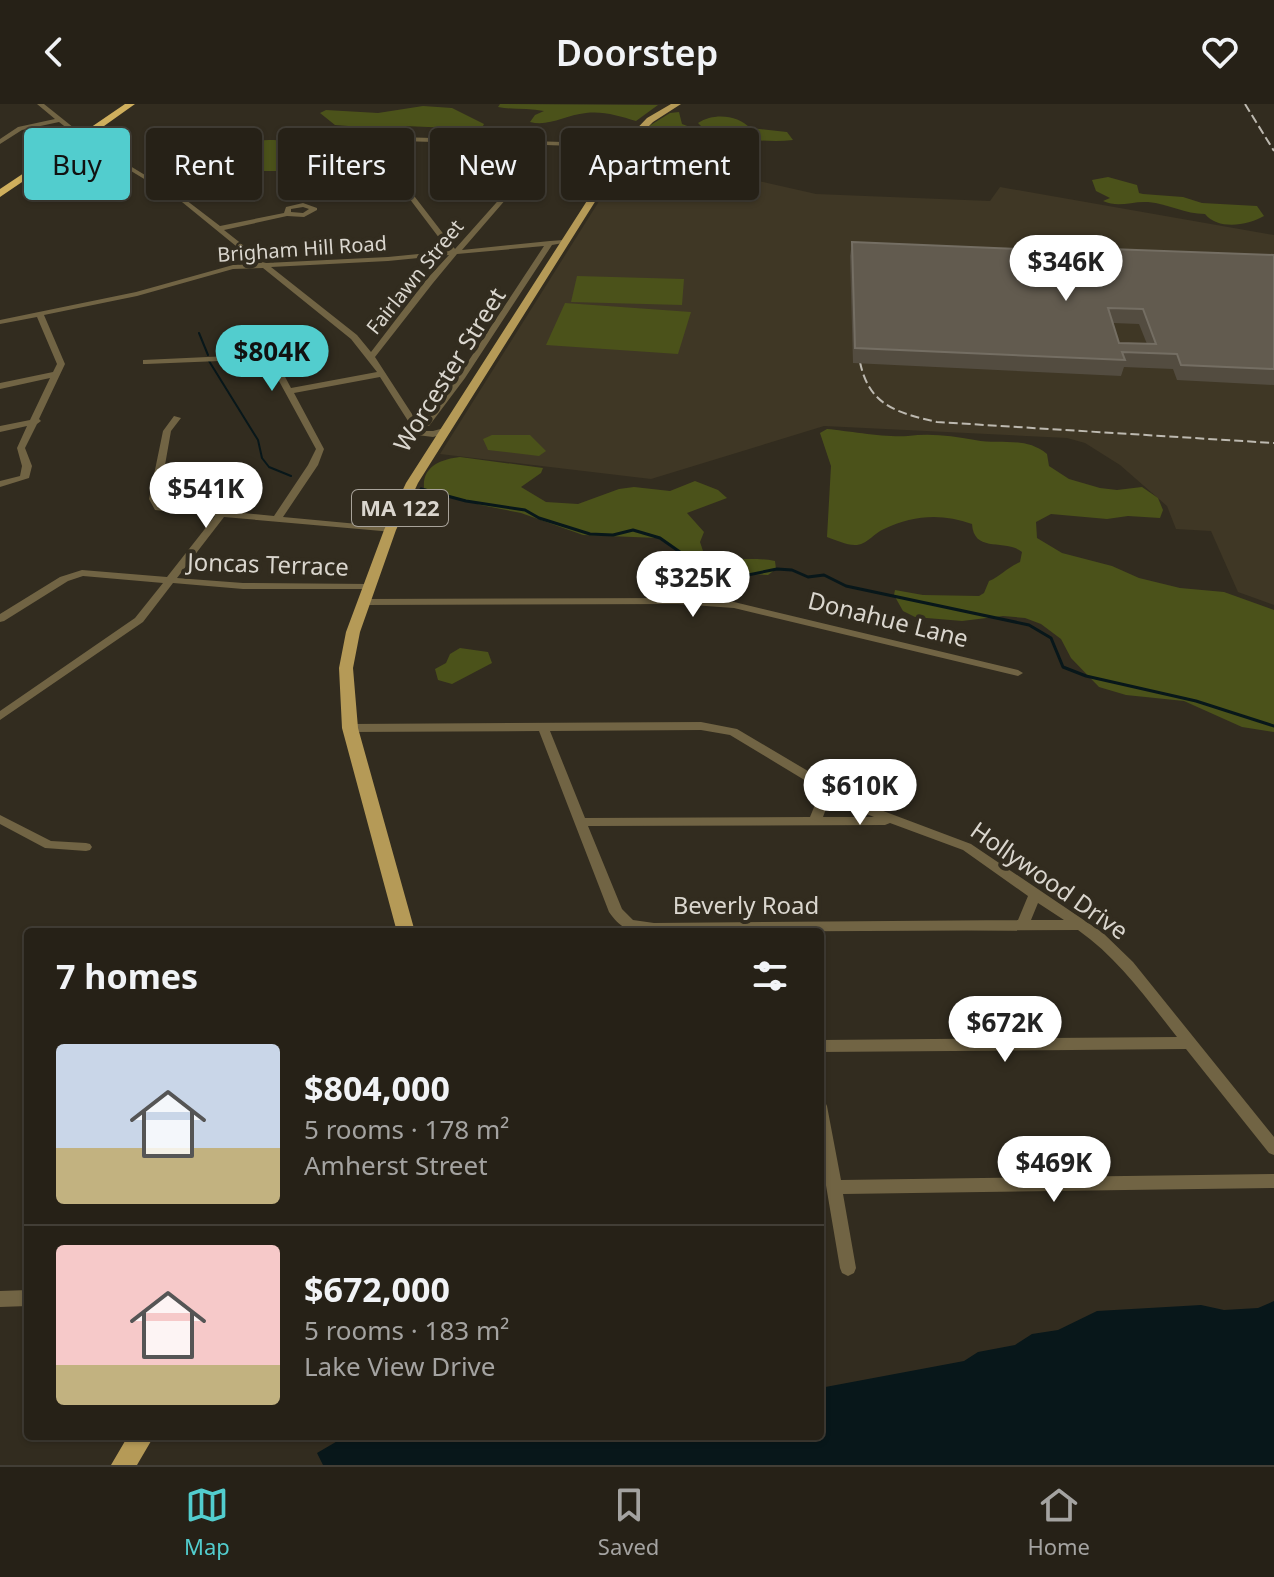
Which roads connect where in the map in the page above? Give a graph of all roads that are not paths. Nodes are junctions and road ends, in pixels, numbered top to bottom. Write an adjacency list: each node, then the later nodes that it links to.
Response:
1 (40, 104): 5 (street)
2 (114, 104): 6 (highway)
3 (131, 104): 7 (highway)
4 (677, 104): 8 (main road, MA 122)
5 (57, 118): 9 (street); 11 (street); 19 (street)
6 (86, 128)
7 (88, 128)
8 (643, 128)
9 (0, 133)
10 (430, 140): 21 (street)
11 (0, 142)
12 (24, 167): 14 (highway)
13 (24, 175): 15 (highway)
14 (0, 181)
15 (0, 194)
16 (501, 200): 21 (street, Fairlawn Street)
17 (588, 200): 20 (main road, Worcester Street / MA 122)
18 (287, 214): 19 (street)
19 (218, 229): 22 (street)
20 (557, 243): 21 (street, Brigham Hill Road); 34 (street); 36 (main road, Worcester Street / MA 122)
21 (454, 253): 22 (street, Brigham Hill Road); 25 (street, Fairlawn Street)
22 (261, 264): 23 (street, Brigham Hill Road); 25 (street)
23 (40, 315): 24 (street, Brigham Hill Road); 27 (street)
24 (0, 322)
25 (371, 357): 28 (street)
26 (146, 362): 30 (street)
27 (57, 374): 29 (street); 33 (street)
28 (381, 374): 30 (street); 32 (street)
29 (0, 386)
30 (289, 391): 39 (street)
31 (177, 418): 38 (street)
32 (408, 419): 34 (street); 36 (street)
33 (37, 421): 35 (street); 37 (street)
34 (426, 424): 36 (street)
35 (0, 429)
36 (444, 431): 40 (main road, Worcester Street / MA 122)
37 (0, 484)
38 (221, 515): 39 (street); 41 (street)
39 (276, 520): 40 (street)
40 (390, 530): 42 (main road, Worcester Street / MA 122)
41 (166, 582): 42 (street, Joncas Terrace); 44 (street, Joncas Terrace); 46 (street)
42 (370, 587): 43 (main road, Worcester Street / MA 122)
43 (364, 602): 45 (street, Donahue Lane); 48 (main road, Worcester Street / MA 122)
44 (0, 619)
45 (1018, 673)
46 (0, 716)
47 (543, 727): 48 (street, Hollywood Drive); 49 (street, Hollywood Drive); 53 (street, Beverly Road)
48 (350, 728): 58 (main road, Worcester Street / MA 122)
49 (827, 790): 51 (street); 52 (street, Hollywood Drive)
50 (0, 819): 54 (street)
51 (815, 821): 52 (street); 53 (street)
52 (897, 821): 55 (street, Hollywood Drive)
53 (581, 822): 59 (street, Beverly Road)
54 (86, 847)
55 (1036, 893): 56 (street, Hollywood Drive); 57 (street)
56 (1081, 925): 57 (street, Beverly Road); 61 (street, Hollywood Drive)
57 (1022, 926): 60 (street, Beverly Road)
58 (405, 928)
59 (645, 928)
60 (824, 929)
61 (1190, 1043): 62 (street); 64 (street, Hollywood Drive)
62 (824, 1046)
63 (824, 1129): 66 (street)
64 (1274, 1148)
65 (1274, 1181): 66 (street)
66 (834, 1187): 67 (street)
67 (848, 1268)
68 (24, 1298): 69 (street)
69 (0, 1299)
70 (139, 1440): 71 (main road)
71 (123, 1465)

